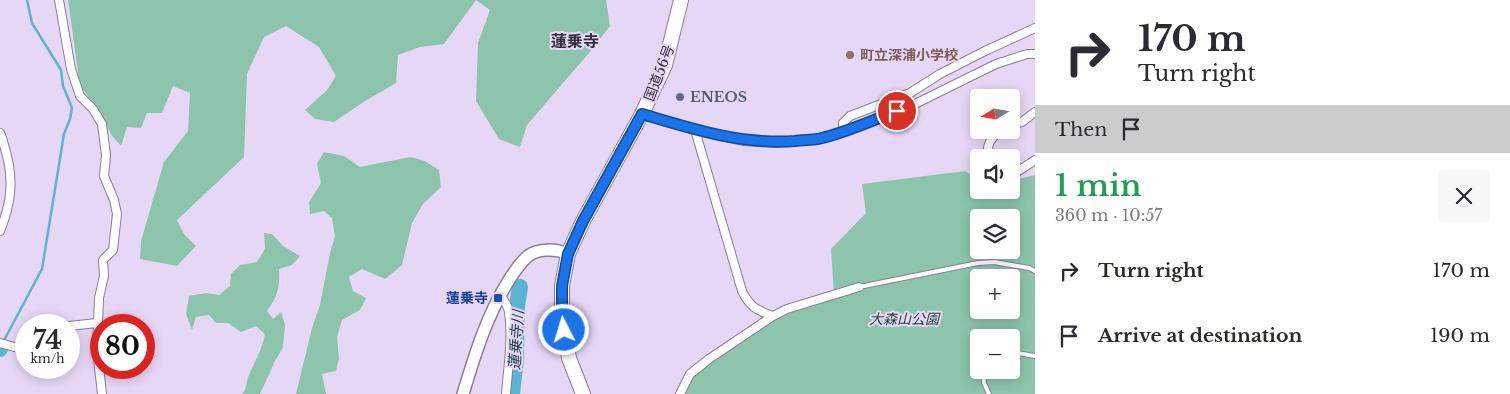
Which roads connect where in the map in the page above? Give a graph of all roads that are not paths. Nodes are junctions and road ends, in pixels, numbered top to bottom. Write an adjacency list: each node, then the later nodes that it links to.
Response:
1 (59, 0): 18 (street)
2 (681, 0): 6 (highway, 国道56号)
3 (1035, 28): 9 (street)
4 (1035, 54): 9 (street)
5 (1035, 112): 7 (street)
6 (642, 114): 8 (street); 14 (highway, 国道56号)
7 (1020, 123)
8 (695, 130): 9 (street); 19 (street)
9 (843, 132)
10 (0, 133): 13 (street)
11 (1035, 160): 12 (street)
12 (1020, 170)
13 (0, 231)
14 (568, 254): 17 (main road); 29 (highway, 国道56号)
15 (1035, 271): 16 (lane)
16 (859, 287): 19 (street)
17 (500, 295): 27 (main road); 28 (street)
18 (98, 314)
19 (773, 316): 30 (street)
20 (0, 343): 21 (street)
21 (15, 347)
22 (1020, 354): 23 (lane)
23 (1035, 356)
24 (100, 379): 26 (street)
25 (984, 379): 31 (lane)
26 (102, 394)
27 (463, 394)
28 (506, 394)
29 (584, 394)
30 (680, 394)
31 (989, 394)

